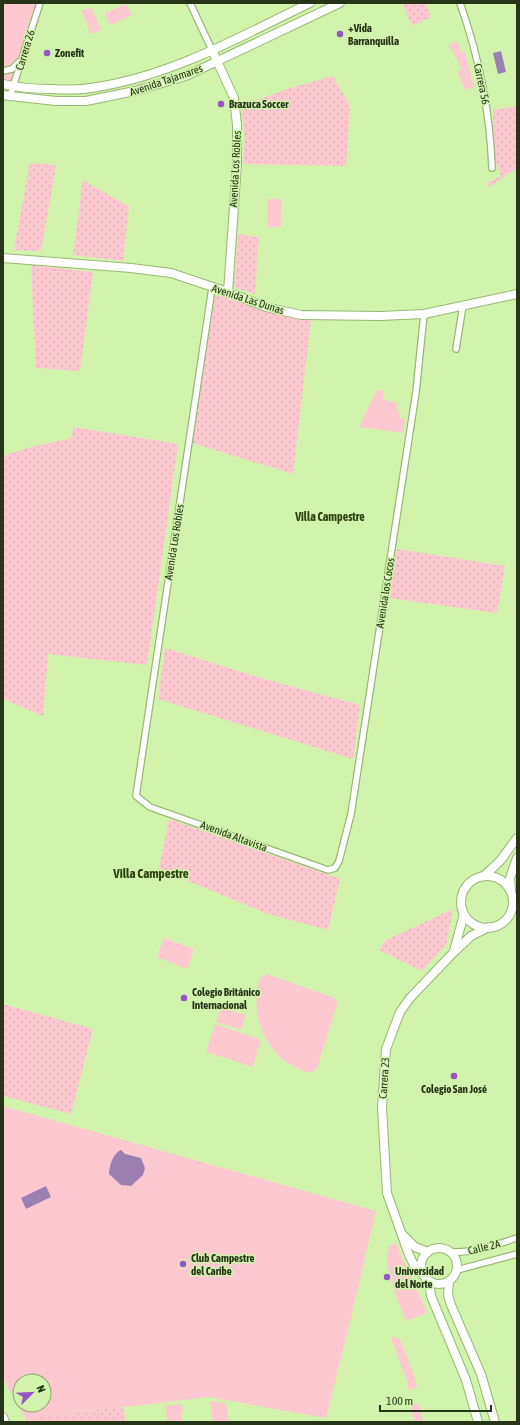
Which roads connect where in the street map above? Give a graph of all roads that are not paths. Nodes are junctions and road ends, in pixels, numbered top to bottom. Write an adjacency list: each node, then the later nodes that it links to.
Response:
1 (40, 3): 7 (street, Carrera 26)
2 (190, 3): 6 (street)
3 (310, 3): 6 (street, Avenida Tajamares)
4 (340, 3): 8 (street, Avenida Tajamares)
5 (460, 3): 13 (street, Carrera 56)
6 (212, 50): 8 (street, Avenida Los Robles); 11 (street, Avenida Tajamares)
7 (22, 59): 9 (street); 11 (street, Carrera 26)
8 (218, 62): 12 (street, Avenida Tajamares); 16 (street, Avenida Los Robles)
9 (3, 71)
10 (3, 84): 11 (street, Avenida Tajamares)
11 (14, 87): 12 (street, Carrera 26)
12 (7, 95)
13 (492, 168)
14 (3, 258): 15 (street, Avenida Las Dunas)
15 (212, 288): 16 (street, Avenida Las Dunas); 21 (street, Avenida Los Robles)
16 (228, 292): 19 (street, Avenida Las Dunas)
17 (517, 294): 18 (street, Avenida Las Dunas)
18 (463, 305): 19 (street, Avenida Las Dunas); 20 (street)
19 (424, 314): 24 (street, Avenida los Cocos)
20 (456, 349)
21 (136, 796): 24 (street, Avenida Altavista)
22 (517, 838): 25 (street)
23 (517, 858): 26 (street)
24 (335, 868)
25 (484, 876): 26 (street); 27 (street)
26 (512, 896): 28 (street)
27 (464, 914): 28 (street); 29 (street, Carrera 23)
28 (489, 928): 29 (street, Carrera 23)
29 (454, 952): 30 (street, Carrera 23)
30 (398, 1225): 32 (street, Carrera 23); 36 (street, Carrera 23)
31 (517, 1238): 33 (street, Calle 2A)
32 (428, 1252): 33 (street); 36 (street)
33 (451, 1252): 35 (street)
34 (517, 1254): 35 (street, Calle 2A)
35 (457, 1270): 38 (street)
36 (423, 1274): 37 (street)
37 (429, 1281): 38 (street); 41 (street)
38 (449, 1282): 42 (street)
39 (3, 1417): 40 (street)
40 (5, 1422)
41 (478, 1422)
42 (495, 1422)

